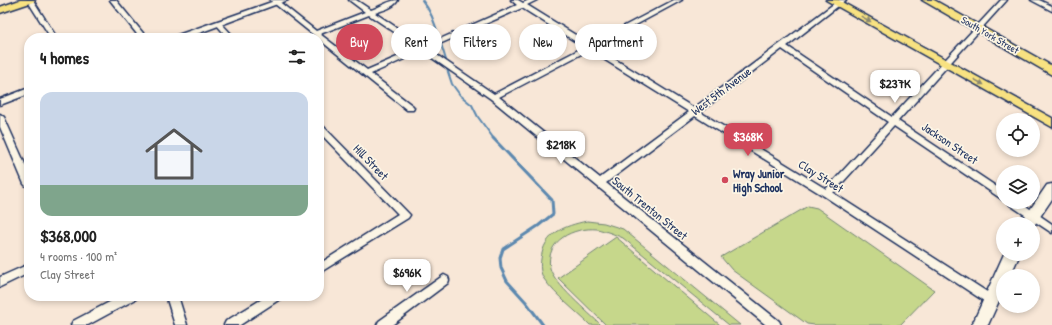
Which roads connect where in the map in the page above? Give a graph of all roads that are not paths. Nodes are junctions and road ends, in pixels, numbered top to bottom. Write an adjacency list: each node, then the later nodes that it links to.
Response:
1 (30, 0): 15 (main road); 21 (street)
2 (113, 0): 22 (street)
3 (352, 0): 16 (street, South Trenton Street)
4 (395, 0): 16 (street)
5 (514, 0): 13 (street, Clay Street)
6 (534, 0): 13 (street)
7 (679, 0): 18 (street)
8 (927, 0): 20 (main road, South York Street)
9 (1004, 0): 20 (street)
10 (1034, 0): 14 (street)
11 (278, 1): 17 (street); 25 (street)
12 (838, 1): 29 (street, West 5th Avenue); 34 (main road, one-way to 34)
13 (523, 6): 26 (street, Clay Street); 28 (street)
14 (1052, 9)
15 (0, 10)
16 (369, 12): 19 (street, South Trenton Street); 25 (street)
17 (219, 24): 23 (street); 24 (street)
18 (634, 24)
19 (391, 26)
20 (978, 29): 34 (street); 35 (main road, South York Street)
21 (51, 33)
22 (140, 33)
23 (193, 33)
24 (227, 33)
25 (316, 33)
26 (575, 38)
27 (324, 39): 36 (street)
28 (442, 40)
29 (782, 46): 41 (street, West 5th Avenue); 43 (street, Jackson Street)
30 (575, 55): 38 (street)
31 (397, 60): 36 (street)
32 (441, 60): 38 (street, South Trenton Street)
33 (611, 60): 41 (street, Clay Street)
34 (946, 64): 43 (street); 44 (main road, one-way to 44)
35 (1052, 71)
36 (367, 73): 40 (street)
37 (24, 93): 39 (street)
38 (494, 97): 47 (street, South Trenton Street)
39 (0, 102)
40 (410, 108)
41 (694, 112): 47 (street, West 5th Avenue); 50 (street, Clay Street)
42 (0, 118): 46 (street)
43 (894, 121): 49 (street, Jackson Street); 50 (street)
44 (1052, 123)
45 (324, 132): 57 (street, Hill Street)
46 (24, 173)
47 (600, 182): 69 (street, South Trenton Street)
48 (1052, 189): 53 (main road)
49 (996, 191)
50 (827, 194): 61 (street, Clay Street)
51 (1019, 209): 52 (street)
52 (1027, 217)
53 (1032, 217)
54 (1040, 224): 55 (street)
55 (1052, 229)
56 (1009, 261): 61 (main road)
57 (324, 266)
58 (24, 270): 60 (street)
59 (444, 280): 68 (street)
60 (0, 282)
61 (991, 300): 70 (main road)
62 (123, 301): 65 (street)
63 (174, 301): 66 (street)
64 (268, 301): 67 (street)
65 (77, 325)
66 (181, 325)
67 (230, 325)
68 (383, 325)
69 (775, 325)
70 (980, 325)

